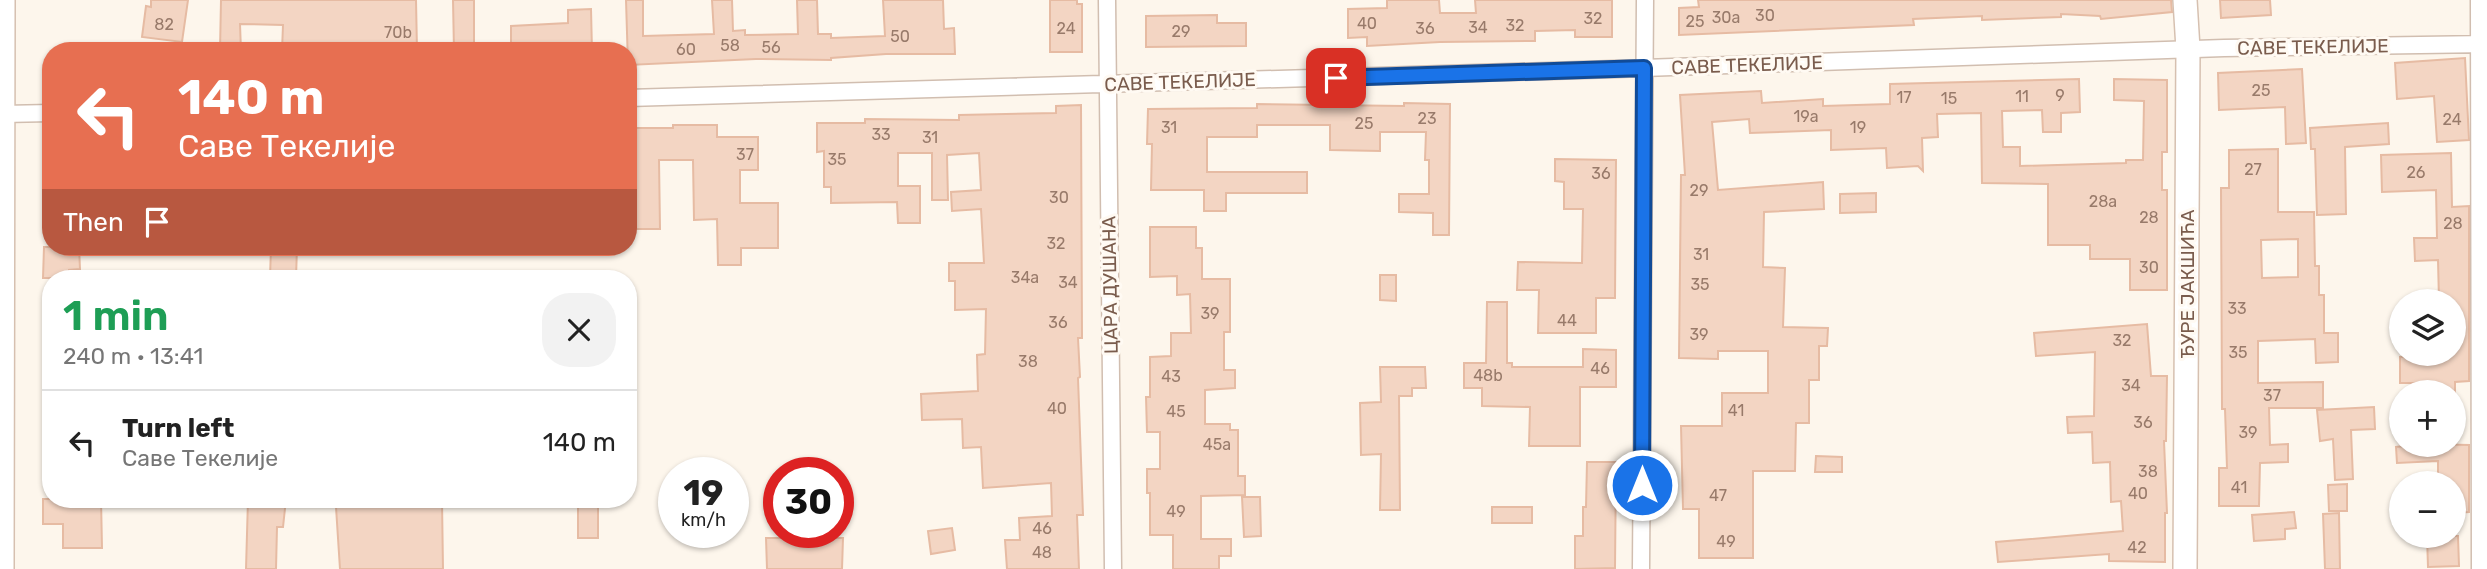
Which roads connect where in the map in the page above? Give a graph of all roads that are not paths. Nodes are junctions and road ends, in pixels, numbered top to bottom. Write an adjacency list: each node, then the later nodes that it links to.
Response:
1 (3, 0): 12 (street)
2 (1107, 0): 9 (street, ЦАРА ДУШАНА)
3 (1645, 0): 8 (street)
4 (2185, 0): 7 (street, ЂУРЕ ЈАКШИЋА)
5 (2479, 0): 6 (street)
6 (2484, 44): 7 (street, САВЕ ТЕКЕЛИЈЕ); 18 (street)
7 (2188, 50): 8 (street, САВЕ ТЕКЕЛИЈЕ); 17 (street, ЂУРЕ ЈАКШИЋА)
8 (1644, 68): 9 (street, САВЕ ТЕКЕЛИЈЕ); 16 (street)
9 (1107, 85): 10 (street, САВЕ ТЕКЕЛИЈЕ); 15 (street, ЦАРА ДУШАНА)
10 (637, 98)
11 (42, 113): 12 (street)
12 (3, 114): 13 (street)
13 (1, 201): 14 (street)
14 (2, 569)
15 (1113, 569)
16 (1641, 569)
17 (2185, 569)
18 (2480, 569)

